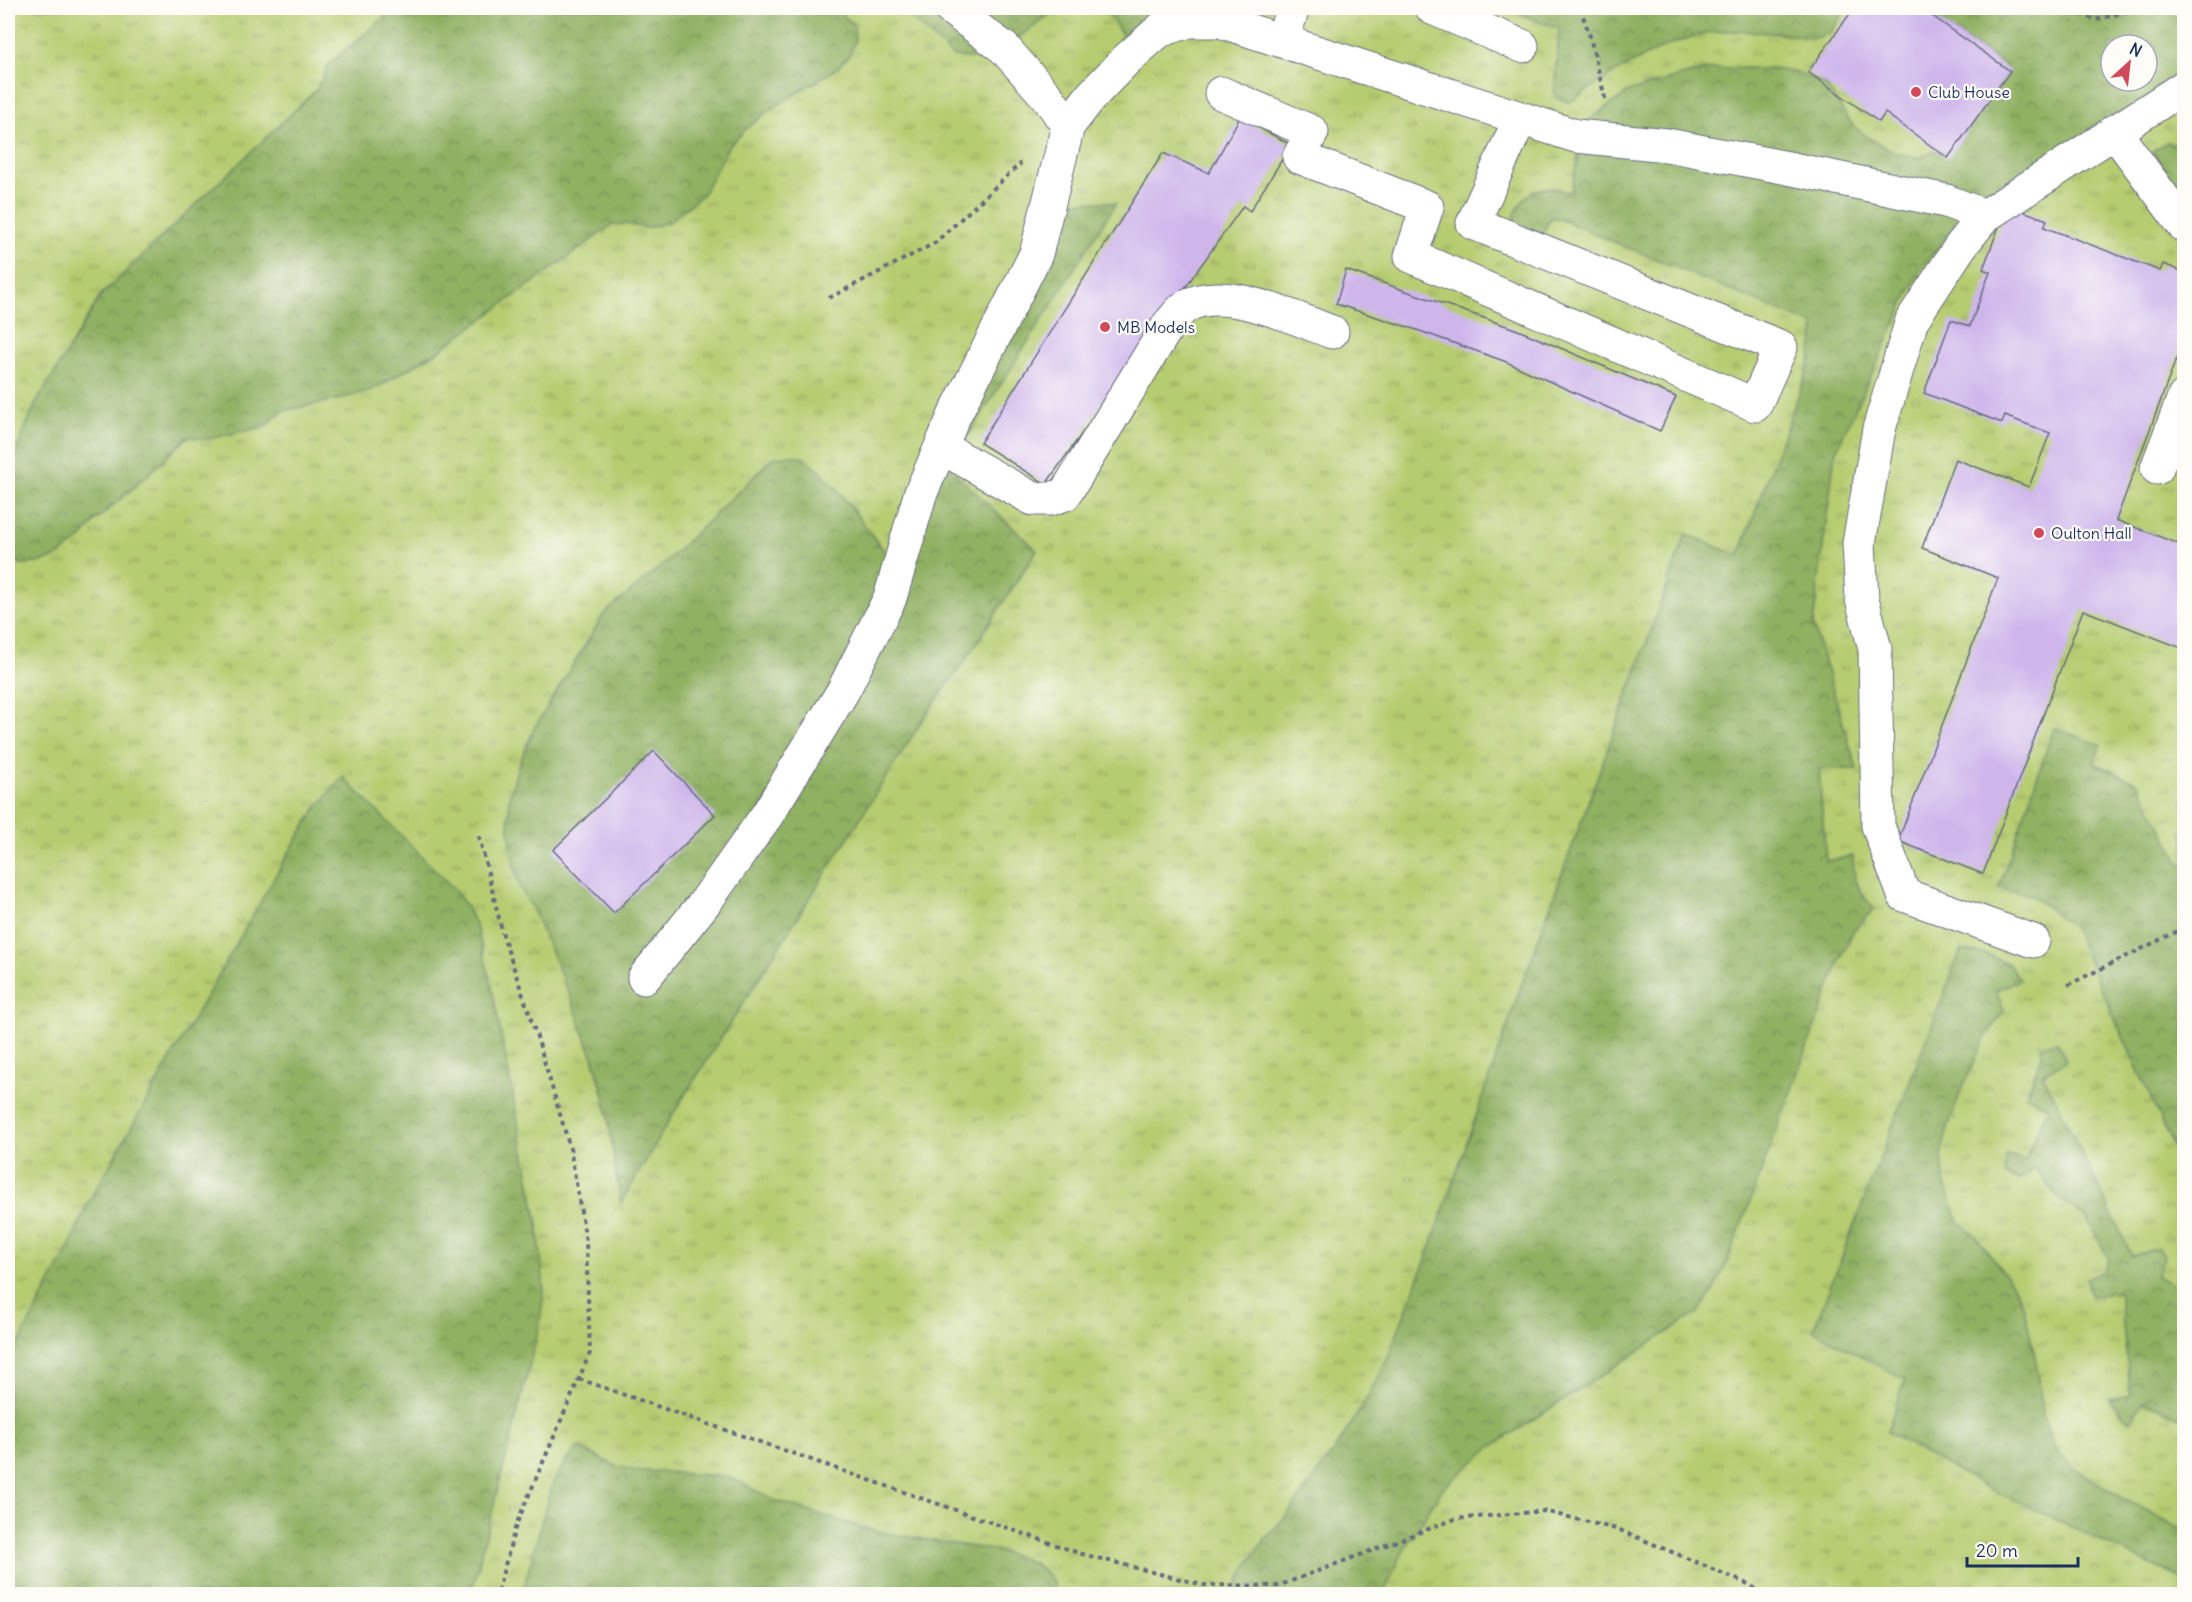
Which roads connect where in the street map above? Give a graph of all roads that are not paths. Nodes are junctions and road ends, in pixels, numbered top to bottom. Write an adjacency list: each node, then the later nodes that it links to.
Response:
1 (950, 8): 11 (lane)
2 (1185, 8): 5 (lane)
3 (1293, 8): 6 (lane)
4 (1432, 8): 7 (lane)
5 (1160, 31): 6 (lane); 11 (lane)
6 (1282, 41): 10 (lane)
7 (1522, 46)
8 (2184, 87): 12 (lane)
9 (1221, 93): 13 (lane)
10 (1520, 119): 14 (lane); 15 (lane)
11 (1068, 126): 19 (lane)
12 (2115, 131): 14 (lane); 16 (lane)
13 (1427, 207): 15 (lane); 15 (lane)
14 (1985, 216): 21 (lane)
15 (1473, 223)
16 (2184, 226)
17 (1332, 332): 19 (lane)
18 (2184, 397): 20 (lane)
19 (941, 447): 22 (lane)
20 (2157, 468)
21 (2033, 941)
22 (644, 978)

